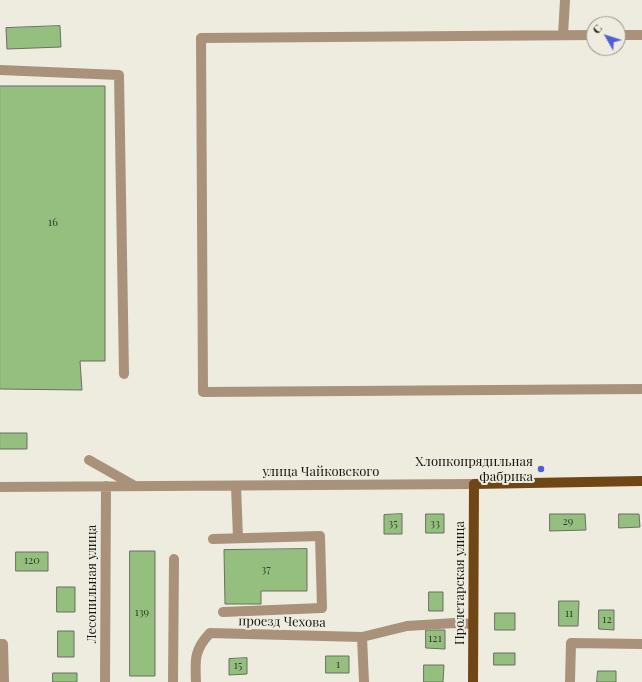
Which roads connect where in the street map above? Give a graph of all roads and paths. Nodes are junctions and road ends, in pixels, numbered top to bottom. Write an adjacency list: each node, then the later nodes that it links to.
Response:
1 (565, 0): 2 (street)
2 (563, 35): 3 (street); 8 (street)
3 (586, 35)
4 (626, 35): 5 (street)
5 (642, 35)
6 (0, 70): 7 (street)
7 (124, 374)
8 (642, 389)
9 (89, 460): 15 (street)
10 (642, 481): 11 (main road, улица Чайковского)
11 (474, 484): 13 (street, улица Чайковского); 20 (main road, Пролетарская улица)
12 (106, 486): 14 (street, улица Чайковского); 15 (street, улица Чайковского); 25 (street, Лесопильная улица)
13 (236, 486): 15 (street, улица Чайковского); 16 (street)
14 (0, 487)
15 (137, 487)
16 (238, 538): 17 (street); 19 (street)
17 (213, 539)
18 (174, 559): 26 (street)
19 (224, 612)
20 (473, 624): 21 (street); 29 (main road, Пролетарская улица)
21 (362, 637): 27 (street, проезд Чехова); 28 (street)
22 (0, 644): 24 (street)
23 (642, 644): 30 (street)
24 (4, 682)
25 (105, 682)
26 (173, 682)
27 (196, 682)
28 (364, 682)
29 (473, 682)
30 (570, 682)

